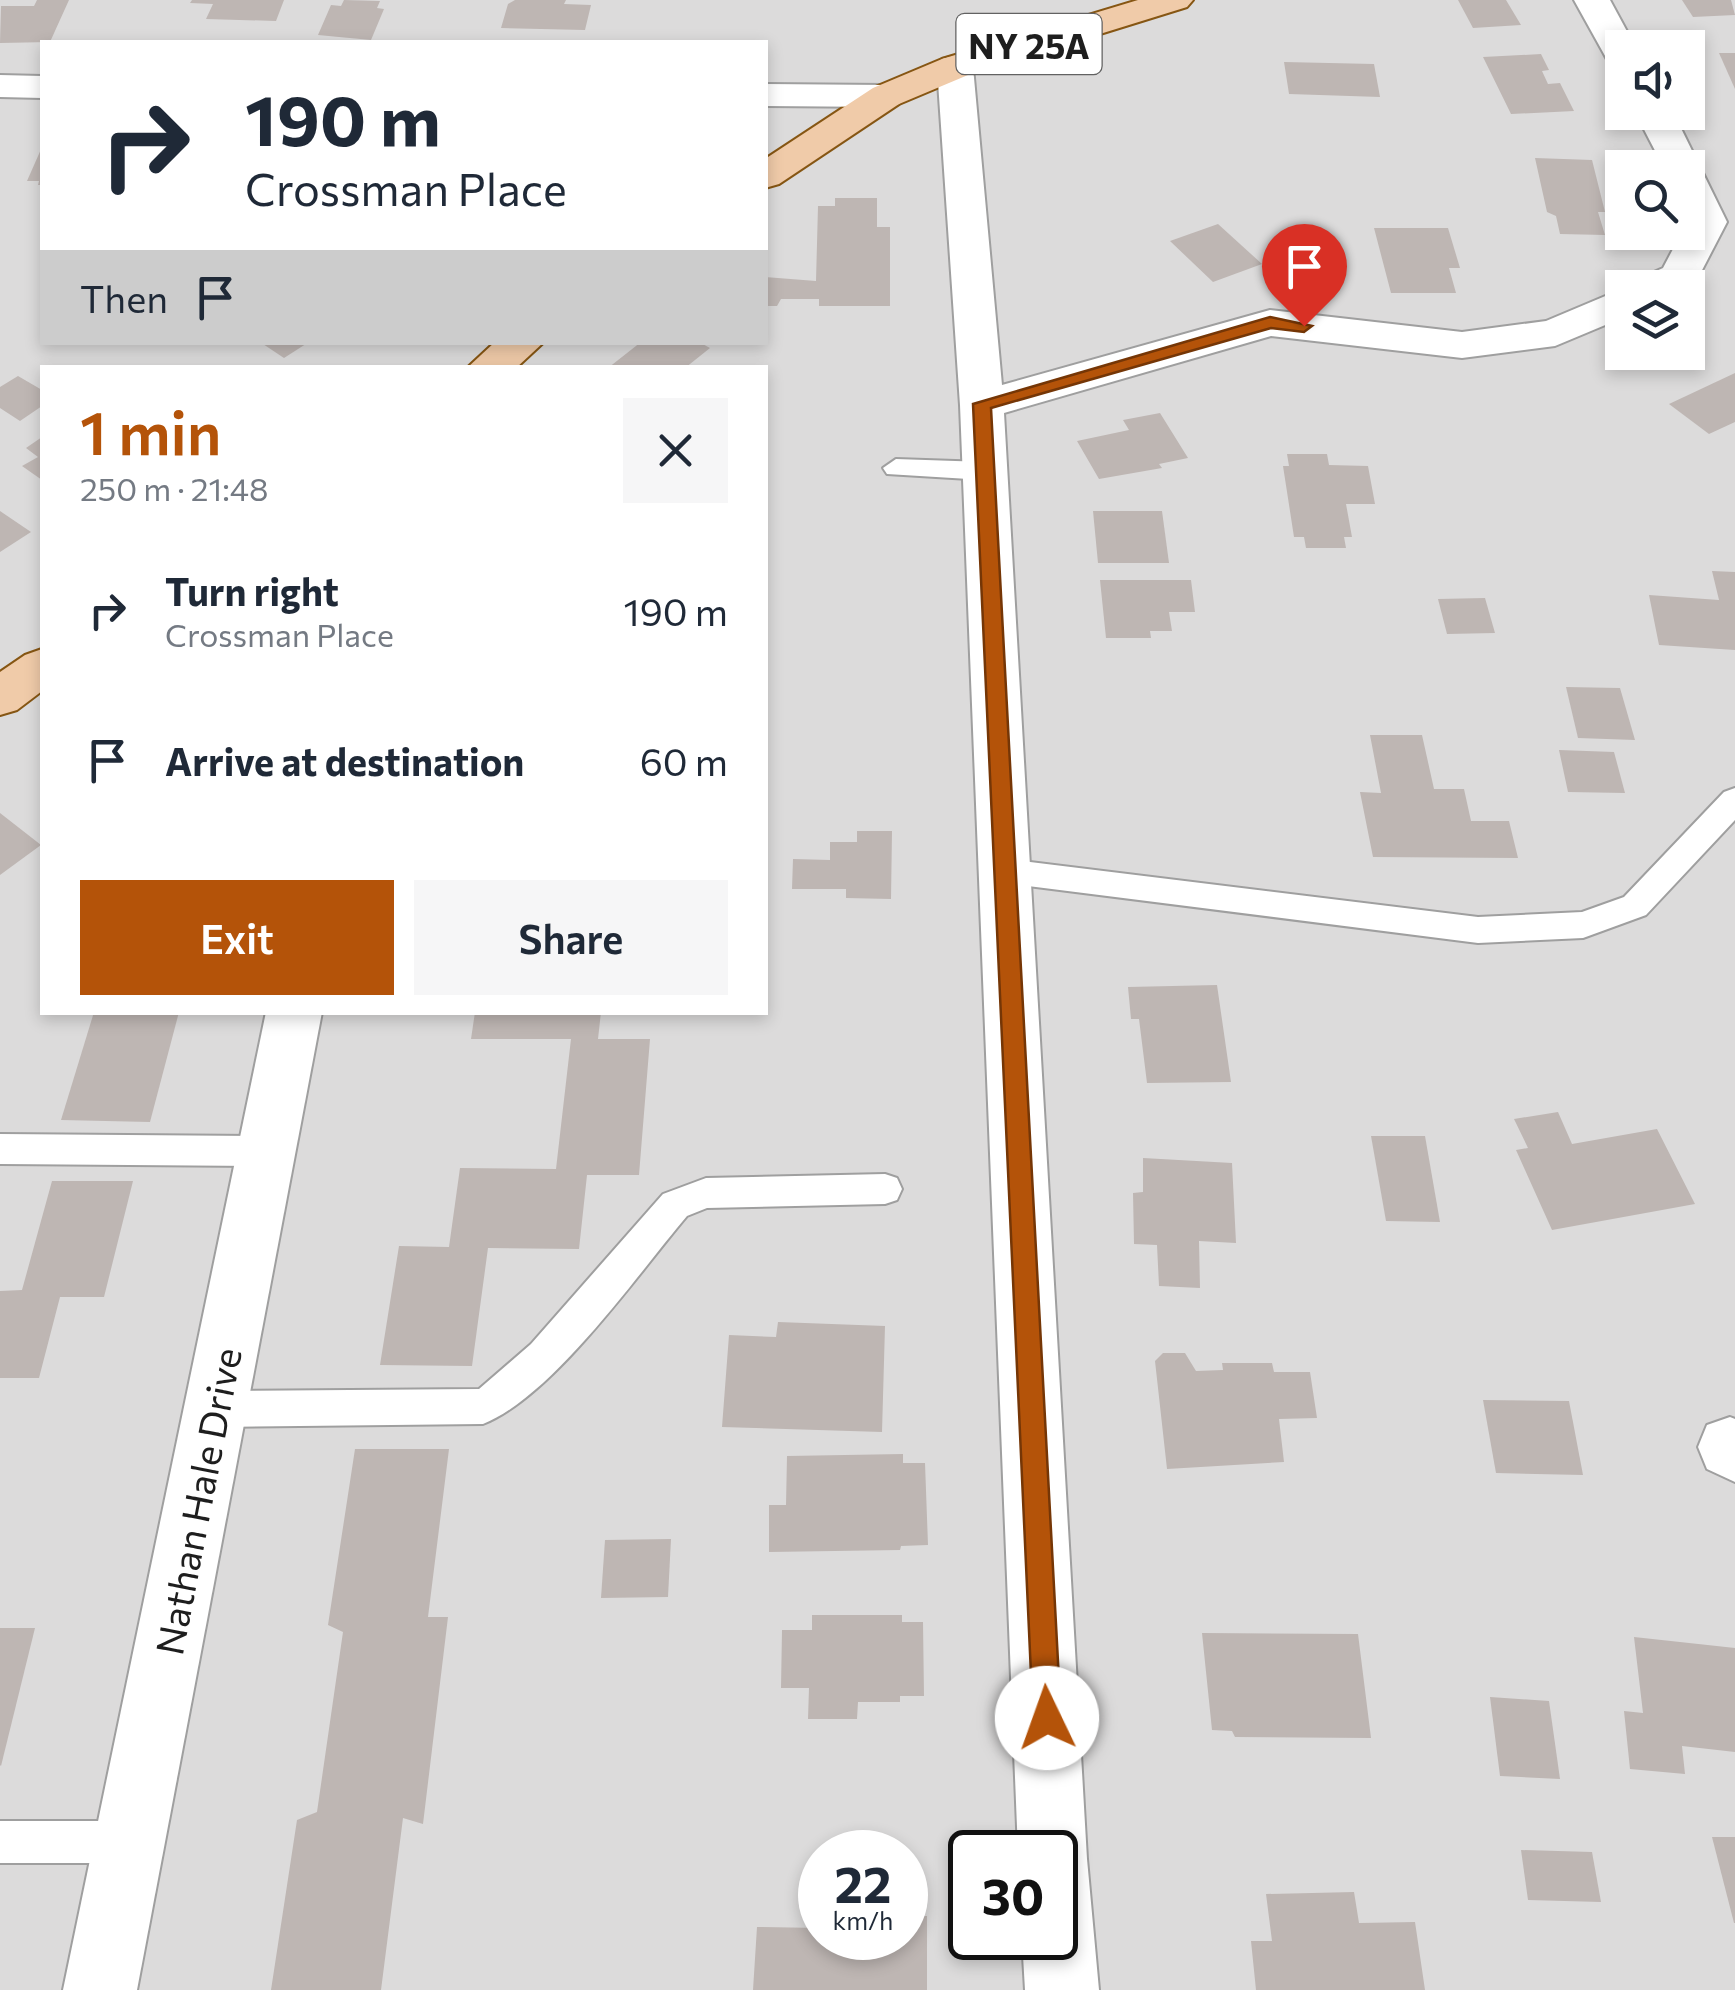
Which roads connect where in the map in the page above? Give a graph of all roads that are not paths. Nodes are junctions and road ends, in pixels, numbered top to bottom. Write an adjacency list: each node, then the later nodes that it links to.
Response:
1 (1175, 0): 4 (main road, NY 25A)
2 (1592, 0): 3 (street)
3 (1608, 30)
4 (954, 67): 8 (main road, NY 25A); 13 (street)
5 (0, 86): 6 (street)
6 (40, 86)
7 (768, 95): 8 (street)
8 (886, 96): 9 (main road, NY 25A)
9 (768, 174)
10 (1605, 310): 13 (street)
11 (520, 345): 12 (main road)
12 (492, 365)
13 (982, 404): 15 (street)
14 (896, 468): 15 (lane)
15 (985, 472): 19 (street)
16 (40, 668): 17 (main road)
17 (0, 697)
18 (1735, 800): 19 (lane)
19 (1005, 871): 25 (street)
20 (293, 1015): 22 (street, Nathan Hale Drive)
21 (0, 1149): 22 (lane)
22 (266, 1151): 24 (street, Nathan Hale Drive)
23 (885, 1188): 24 (lane)
24 (216, 1409): 27 (street, Nathan Hale Drive)
25 (1053, 1830)
26 (0, 1842): 27 (lane)
27 (130, 1842): 29 (street, Nathan Hale Drive)
28 (1060, 1960): 30 (street)
29 (100, 1990)
30 (1062, 1990)

